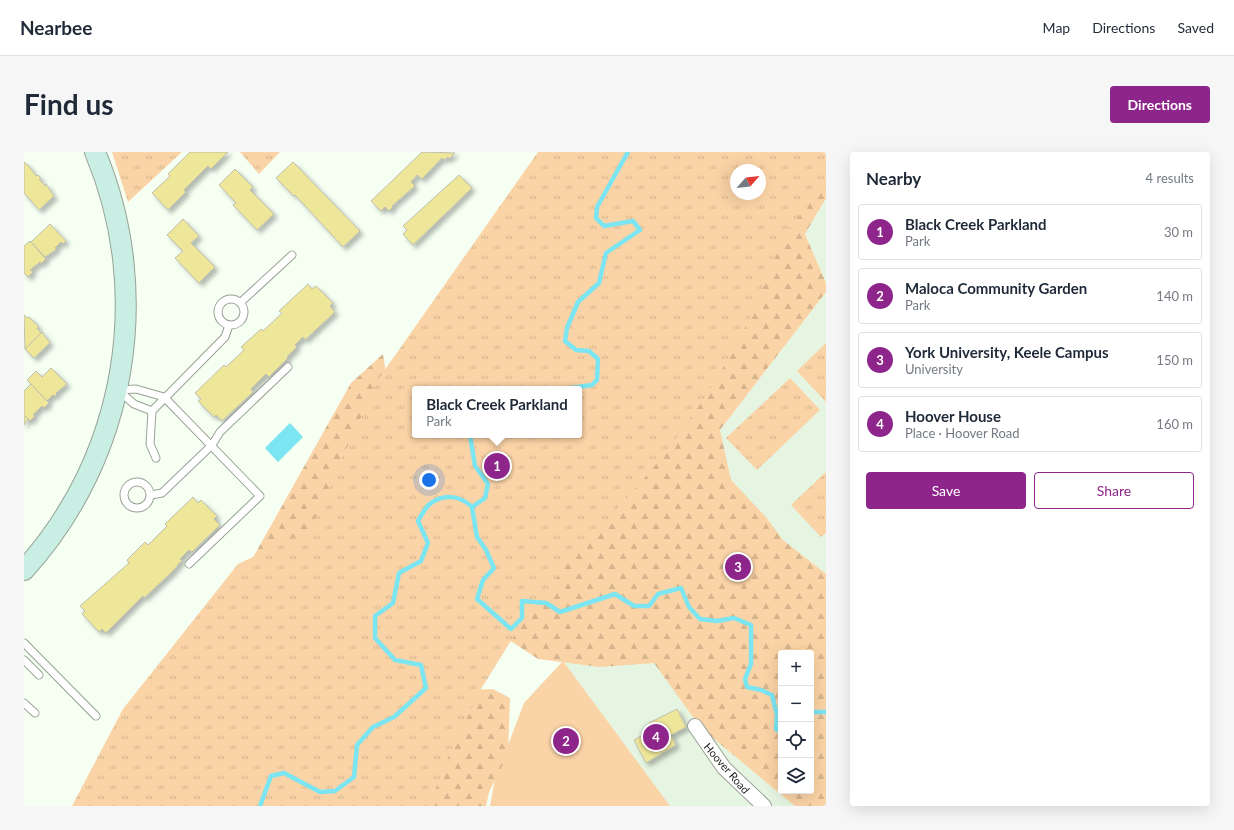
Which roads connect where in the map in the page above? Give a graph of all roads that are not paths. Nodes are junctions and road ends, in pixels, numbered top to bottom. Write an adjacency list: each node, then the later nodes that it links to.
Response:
1 (95, 152): 6 (street)
2 (292, 255): 3 (lane)
3 (241, 302): 4 (lane); 4 (lane)
4 (229, 325): 7 (lane)
5 (288, 367): 9 (lane)
6 (118, 390): 7 (lane); 8 (lane); 13 (street)
7 (164, 398): 8 (lane); 9 (lane)
8 (152, 411): 10 (lane)
9 (212, 445): 11 (lane); 12 (lane)
10 (156, 458)
11 (151, 495)
12 (189, 564)
13 (24, 570)
14 (24, 643): 19 (lane)
15 (24, 660): 16 (lane)
16 (39, 675)
17 (24, 703): 18 (lane)
18 (35, 713)
19 (96, 716)
20 (695, 726): 21 (street, Hoover Road)
21 (764, 806)

